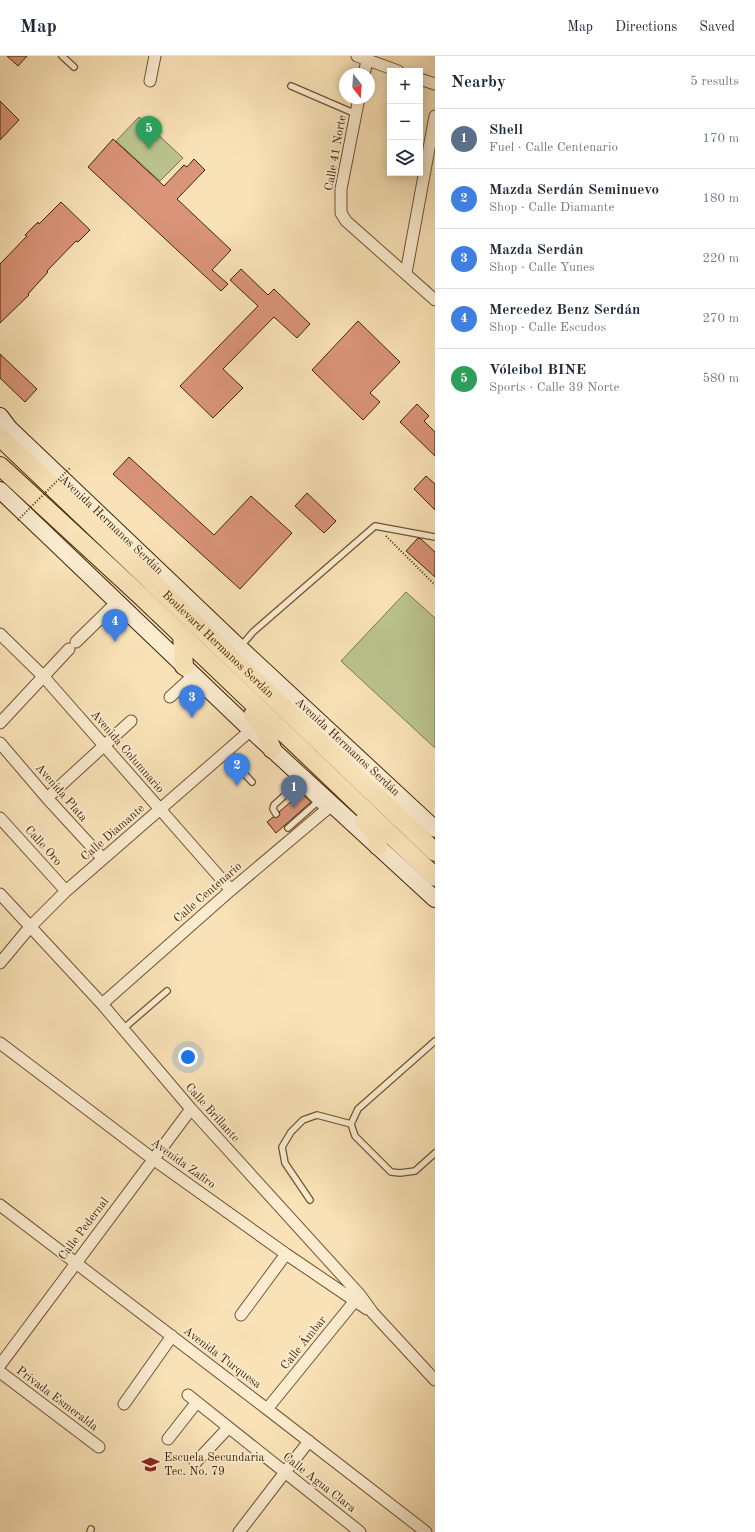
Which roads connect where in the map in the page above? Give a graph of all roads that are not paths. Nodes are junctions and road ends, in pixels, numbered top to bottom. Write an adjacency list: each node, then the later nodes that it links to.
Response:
1 (62, 56): 4 (lane)
2 (155, 56): 8 (street)
3 (364, 57): 5 (street); 6 (street)
4 (74, 67)
5 (364, 68)
6 (391, 68)
7 (423, 80): 9 (street)
8 (150, 82)
9 (435, 84)
10 (291, 86): 12 (lane)
11 (358, 104): 12 (street, Calle 41 Norte)
12 (356, 114): 14 (street, Calle 41 Norte)
13 (435, 116): 14 (street)
14 (406, 273): 15 (street)
15 (435, 300)
16 (0, 416): 24 (main road, Avenida Hermanos Serdán)
17 (0, 437): 47 (main road, Boulevard Hermanos Serdán)
18 (0, 466): 23 (main road, Boulevard Hermanos Serdán)
19 (1, 494): 21 (main road)
20 (435, 537): 24 (lane)
21 (117, 602): 25 (main road); 26 (street)
22 (0, 634): 26 (street, Avenida Columnario)
23 (182, 635): 25 (main road); 27 (main road, Boulevard Hermanos Serdán)
24 (239, 647): 44 (main road, Avenida Hermanos Serdán)
25 (189, 670): 28 (street); 31 (main road)
26 (44, 676): 30 (street); 33 (street, Avenida Columnario)
27 (241, 692): 34 (main road); 38 (main road, Boulevard Hermanos Serdán)
28 (170, 697)
29 (131, 721): 33 (street)
30 (0, 724)
31 (251, 730): 34 (main road); 35 (street, Calle Diamante)
32 (0, 743): 39 (street, Avenida Plata)
33 (104, 746): 39 (street); 41 (street, Avenida Columnario)
34 (272, 749): 36 (main road)
35 (225, 753): 37 (lane); 41 (street, Calle Diamante)
36 (301, 780): 40 (main road); 42 (lane)
37 (252, 782)
38 (341, 787): 46 (main road); 49 (main road, Boulevard Hermanos Serdán)
39 (47, 798): 48 (street, Avenida Plata)
40 (325, 804): 45 (street, Calle Centenario); 45 (lane); 46 (main road)
41 (160, 809): 48 (street, Calle Diamante); 50 (street, Avenida Columnario)
42 (276, 814)
43 (0, 818): 51 (street, Calle Oro)
44 (435, 828)
45 (295, 837): 50 (street, Calle Centenario)
46 (378, 846): 53 (main road)
47 (435, 852)
48 (103, 860): 51 (street, Calle Diamante)
49 (435, 877)
50 (231, 890): 57 (street, Calle Centenario)
51 (66, 891): 54 (street, Calle Diamante)
52 (0, 894): 54 (street, Calle Brillante)
53 (435, 899)
54 (30, 927): 55 (street, Calle Diamante); 57 (street, Calle Brillante)
55 (0, 963)
56 (167, 991): 58 (lane)
57 (102, 1004): 58 (street, Calle Brillante)
58 (123, 1029): 61 (street, Calle Brillante)
59 (435, 1041): 62 (lane)
60 (0, 1043): 64 (street, Avenida Zafiro)
61 (190, 1109): 64 (street, Calle Pedernal); 69 (street, Calle Brillante)
62 (352, 1124): 63 (lane); 65 (lane)
63 (435, 1153)
64 (153, 1159): 67 (street, Avenida Zafiro); 68 (street, Calle Pedernal)
65 (310, 1200)
66 (0, 1205): 68 (street, Avenida Turquesa)
67 (286, 1254): 69 (street, Avenida Zafiro); 70 (street)
68 (75, 1262): 71 (street, Avenida Turquesa); 72 (street, Calle Pedernal)
69 (357, 1298): 74 (street, Calle Brillante); 78 (street, Calle Ámbar)
70 (241, 1315)
71 (172, 1336): 77 (street); 78 (street, Avenida Turquesa)
72 (0, 1364)
73 (0, 1372): 82 (street, Privada Esmeralda)
74 (435, 1380)
75 (188, 1395): 76 (street, Calle Agua Clara)
76 (197, 1402): 79 (street, Calle Agua Clara); 80 (street)
77 (124, 1404)
78 (267, 1409): 81 (street, Avenida Turquesa)
79 (228, 1428): 83 (street); 84 (street, Calle Agua Clara)
80 (168, 1439)
81 (309, 1441): 84 (street); 87 (street, Avenida Turquesa)
82 (99, 1447)
83 (195, 1463)
84 (284, 1473): 85 (street); 86 (street, Calle Agua Clara)
85 (239, 1532)
86 (360, 1532)
87 (426, 1532)

